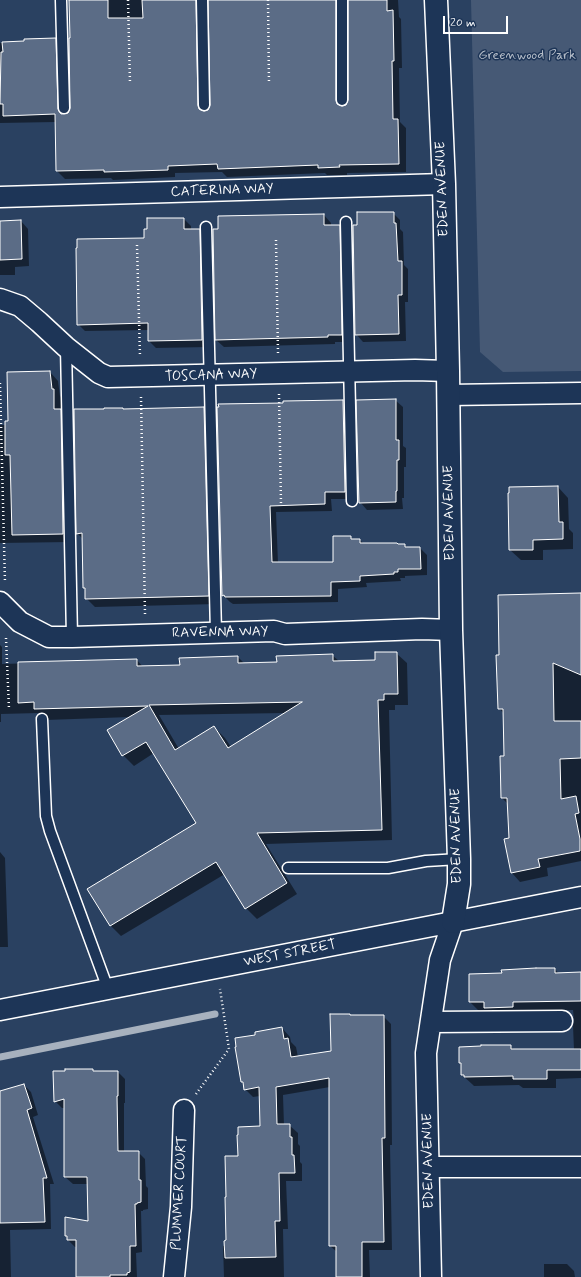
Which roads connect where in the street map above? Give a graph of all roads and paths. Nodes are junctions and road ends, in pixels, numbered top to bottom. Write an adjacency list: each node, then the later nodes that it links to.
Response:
1 (61, 0): 11 (lane)
2 (128, 0): 7 (path)
3 (202, 0): 10 (lane)
4 (268, 0): 8 (path)
5 (342, 0): 9 (lane)
6 (436, 0): 12 (street, EDEN AVENUE)
7 (130, 83)
8 (269, 84)
9 (342, 100)
10 (204, 105)
11 (64, 108)
12 (444, 184): 13 (street, CATERINA WAY); 19 (street, EDEN AVENUE)
13 (0, 197)
14 (346, 222): 20 (lane)
15 (206, 227): 21 (lane)
16 (137, 245): 22 (path)
17 (0, 299): 18 (street, TOSCANA WAY)
18 (66, 347): 22 (street, TOSCANA WAY); 31 (lane)
19 (448, 371): 20 (street, TOSCANA WAY); 25 (street, EDEN AVENUE)
20 (350, 372): 21 (street, TOSCANA WAY); 26 (lane)
21 (210, 376): 22 (street, TOSCANA WAY); 29 (lane)
22 (141, 377): 30 (path)
23 (0, 383): 27 (path)
24 (581, 393): 25 (street)
25 (448, 395): 28 (street, EDEN AVENUE)
26 (352, 501)
27 (3, 605): 31 (street, RAVENNA WAY); 32 (path)
28 (451, 630): 29 (street, RAVENNA WAY); 34 (street, EDEN AVENUE)
29 (216, 633): 30 (street, RAVENNA WAY)
30 (145, 634): 31 (street, RAVENNA WAY)
31 (72, 637)
32 (9, 709)
33 (42, 719): 39 (lane)
34 (459, 859): 35 (lane); 37 (street, EDEN AVENUE)
35 (288, 868)
36 (581, 897): 37 (street, WEST STREET)
37 (452, 922): 38 (street, WEST STREET); 42 (street, EDEN AVENUE)
38 (217, 968): 39 (street, WEST STREET); 43 (path)
39 (108, 989): 40 (street, WEST STREET)
40 (0, 1010)
41 (562, 1021): 42 (street)
42 (431, 1022): 44 (street, EDEN AVENUE)
43 (184, 1110): 46 (street, PLUMMER COURT)
44 (429, 1167): 45 (street); 47 (street, EDEN AVENUE)
45 (581, 1167)
46 (174, 1277)
47 (431, 1277)

